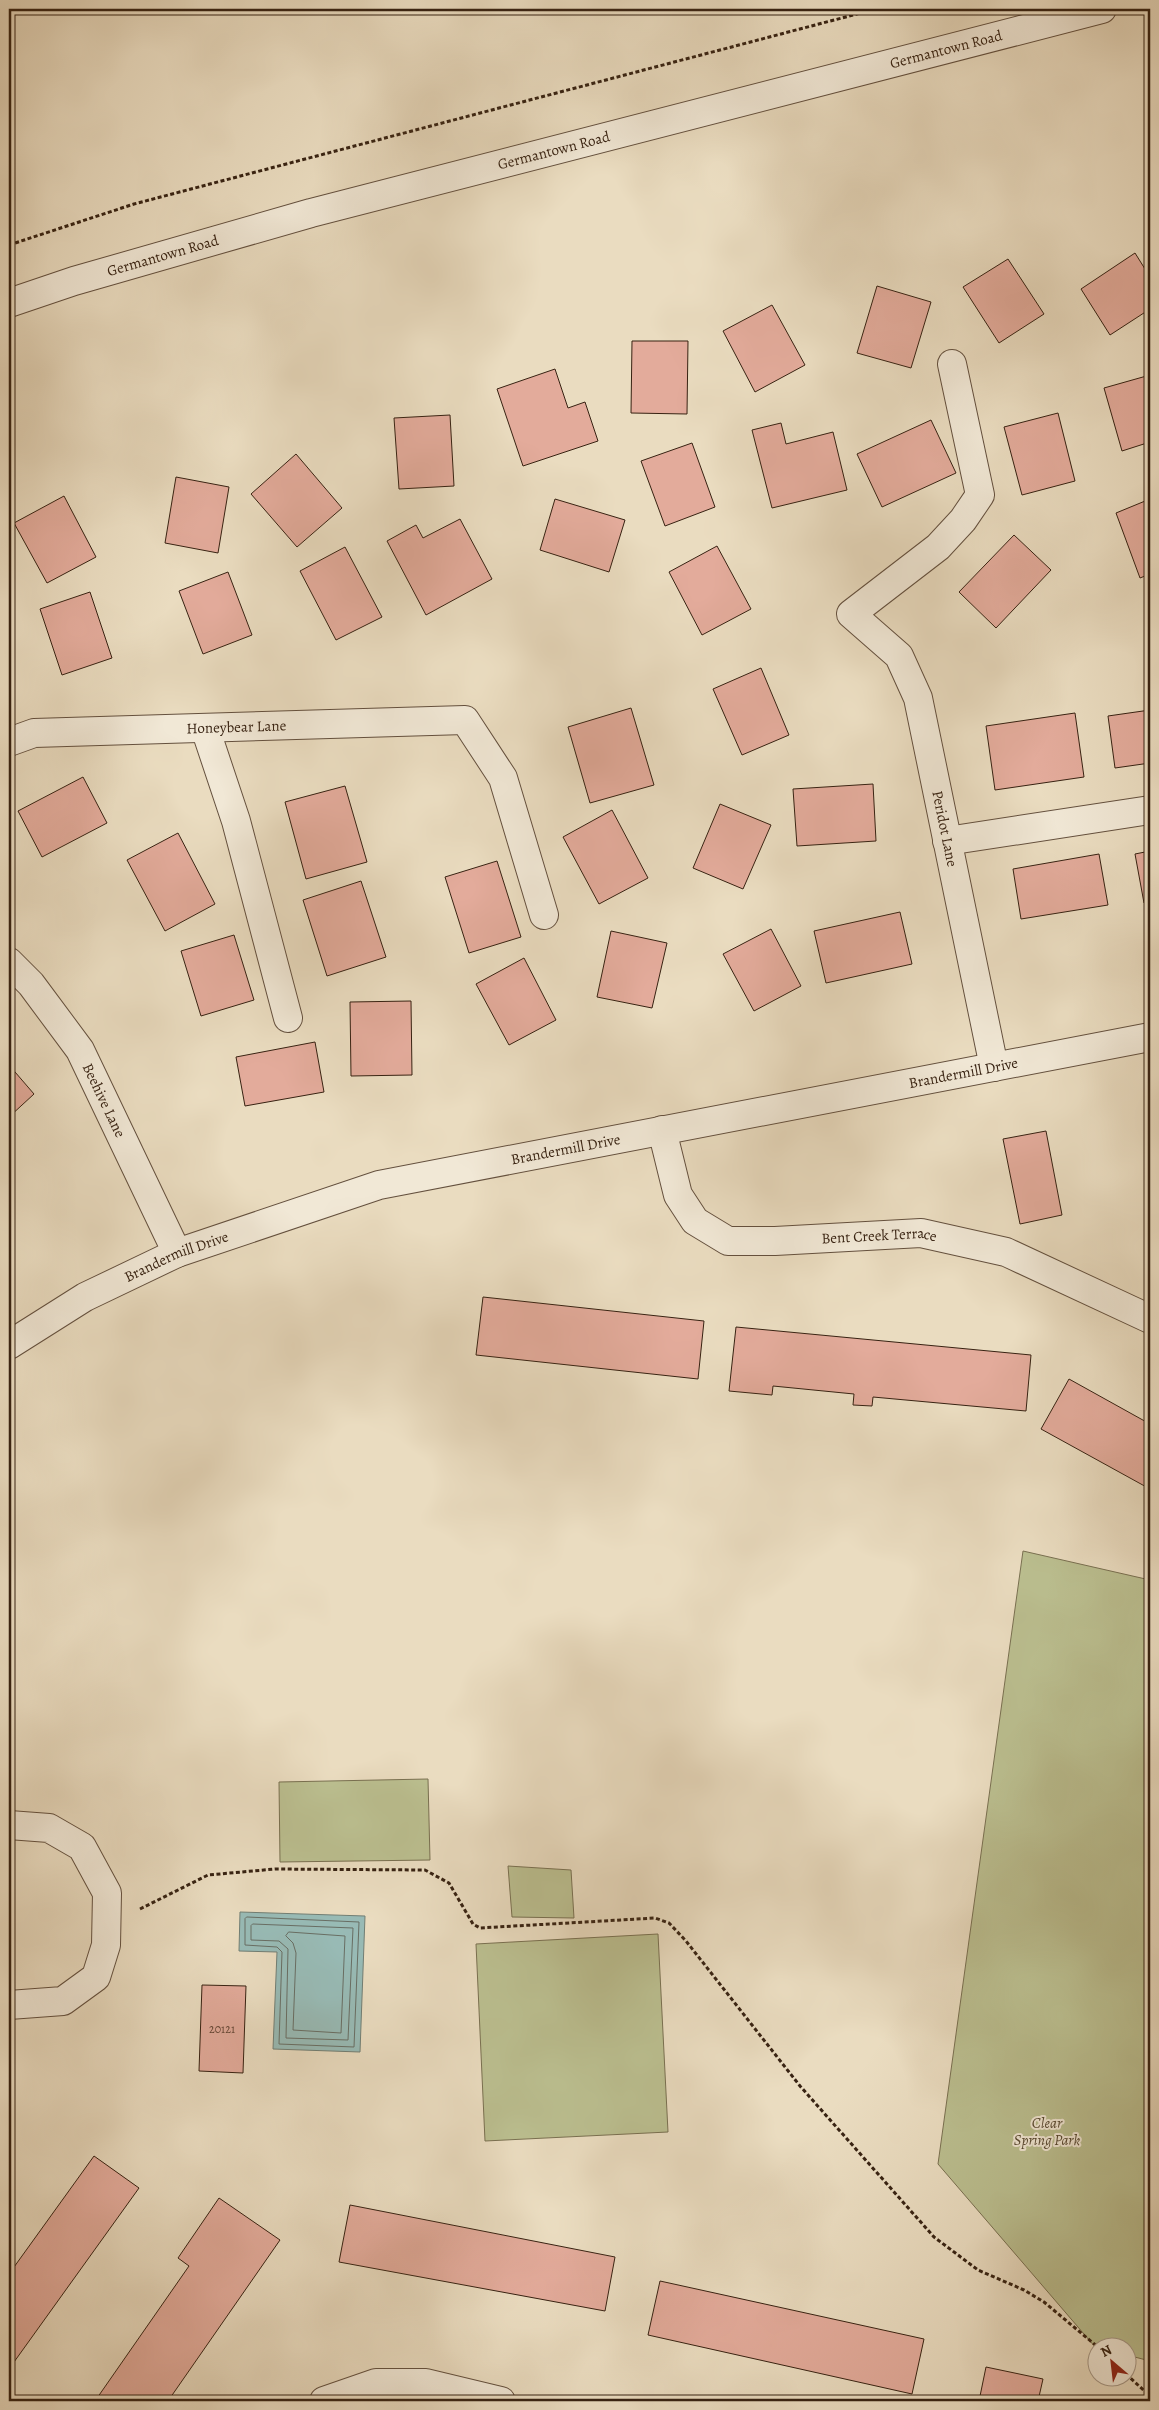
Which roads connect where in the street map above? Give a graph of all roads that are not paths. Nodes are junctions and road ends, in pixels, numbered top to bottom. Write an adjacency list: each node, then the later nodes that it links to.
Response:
1 (1102, 9): 2 (street, Germantown Road)
2 (9, 303)
3 (952, 364): 7 (street, Peridot Lane)
4 (205, 728): 5 (street, Honeybear Lane); 8 (street, Honeybear Lane); 10 (street)
5 (9, 742)
6 (1150, 810): 7 (street)
7 (947, 841): 12 (street, Peridot Lane)
8 (544, 915)
9 (9, 962): 14 (street, Beehive Lane)
10 (288, 1018)
11 (1150, 1037): 12 (street, Brandermill Drive)
12 (994, 1067): 13 (street, Brandermill Drive)
13 (662, 1130): 14 (street, Brandermill Drive); 15 (street, Bent Creek Terrace)
14 (177, 1254): 16 (street, Brandermill Drive)
15 (1150, 1319)
16 (9, 1345)
17 (9, 1825): 18 (street)
18 (9, 2005)
19 (324, 2401): 20 (street)
20 (501, 2401)

